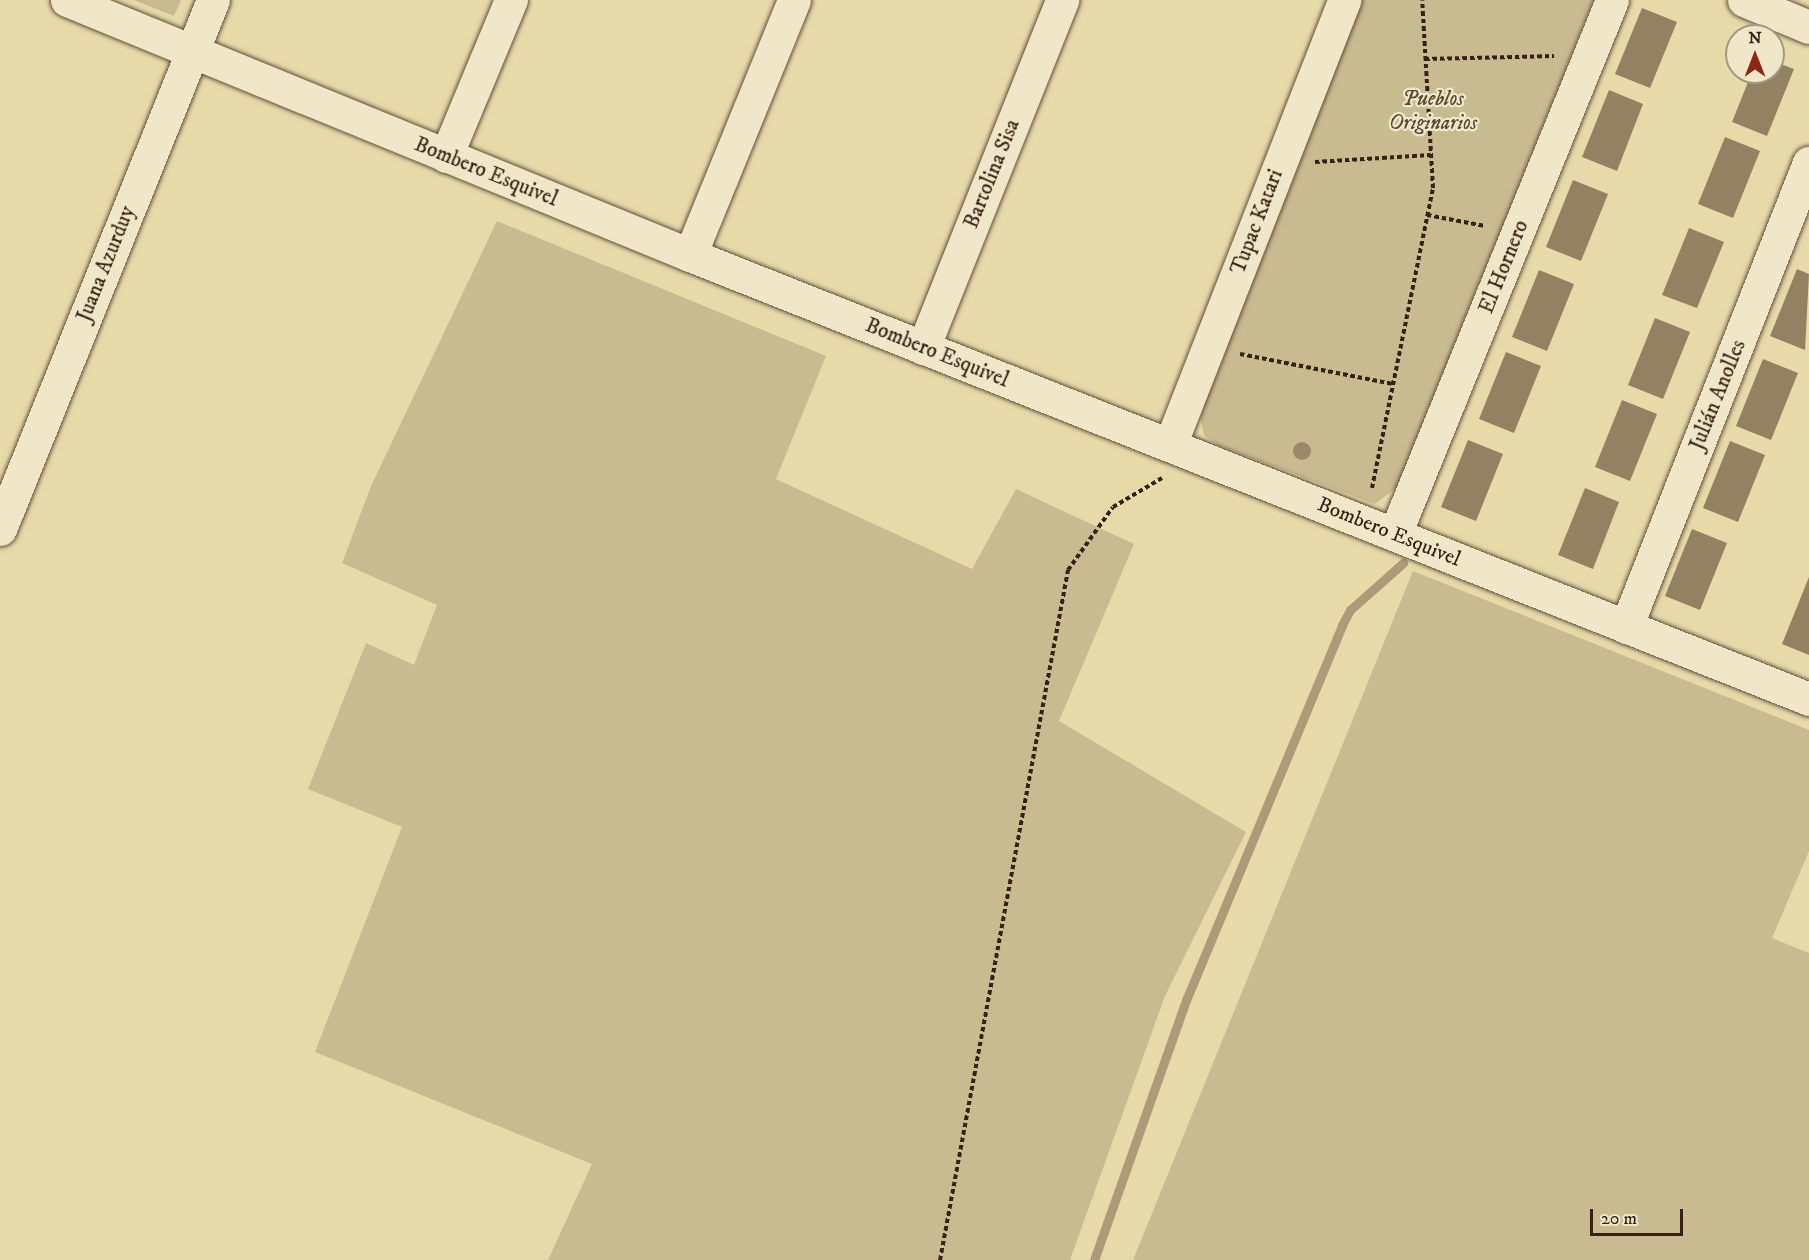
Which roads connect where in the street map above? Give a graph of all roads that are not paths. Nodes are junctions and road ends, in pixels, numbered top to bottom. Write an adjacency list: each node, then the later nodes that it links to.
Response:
1 (67, 0): 10 (street, Bombero Esquivel)
2 (213, 0): 10 (street, Juana Azurduy)
3 (511, 0): 11 (street)
4 (794, 0): 13 (street)
5 (1062, 0): 14 (street, Bartolina Sisa)
6 (1344, 0): 15 (street, Tupac Katari)
7 (1612, 0): 17 (street, El Hornero)
8 (1743, 0): 9 (street)
9 (1809, 27)
10 (192, 51): 11 (street, Bombero Esquivel); 16 (street, Juana Azurduy)
11 (446, 156): 13 (street, Bombero Esquivel)
12 (1809, 163): 18 (street, Julián Anolles)
13 (690, 255): 14 (street, Bombero Esquivel)
14 (923, 348): 15 (street, Bombero Esquivel)
15 (1184, 451): 17 (street, Bombero Esquivel)
16 (0, 529)
17 (1395, 534): 18 (street, Bombero Esquivel)
18 (1626, 627): 19 (street, Bombero Esquivel)
19 (1809, 699)

